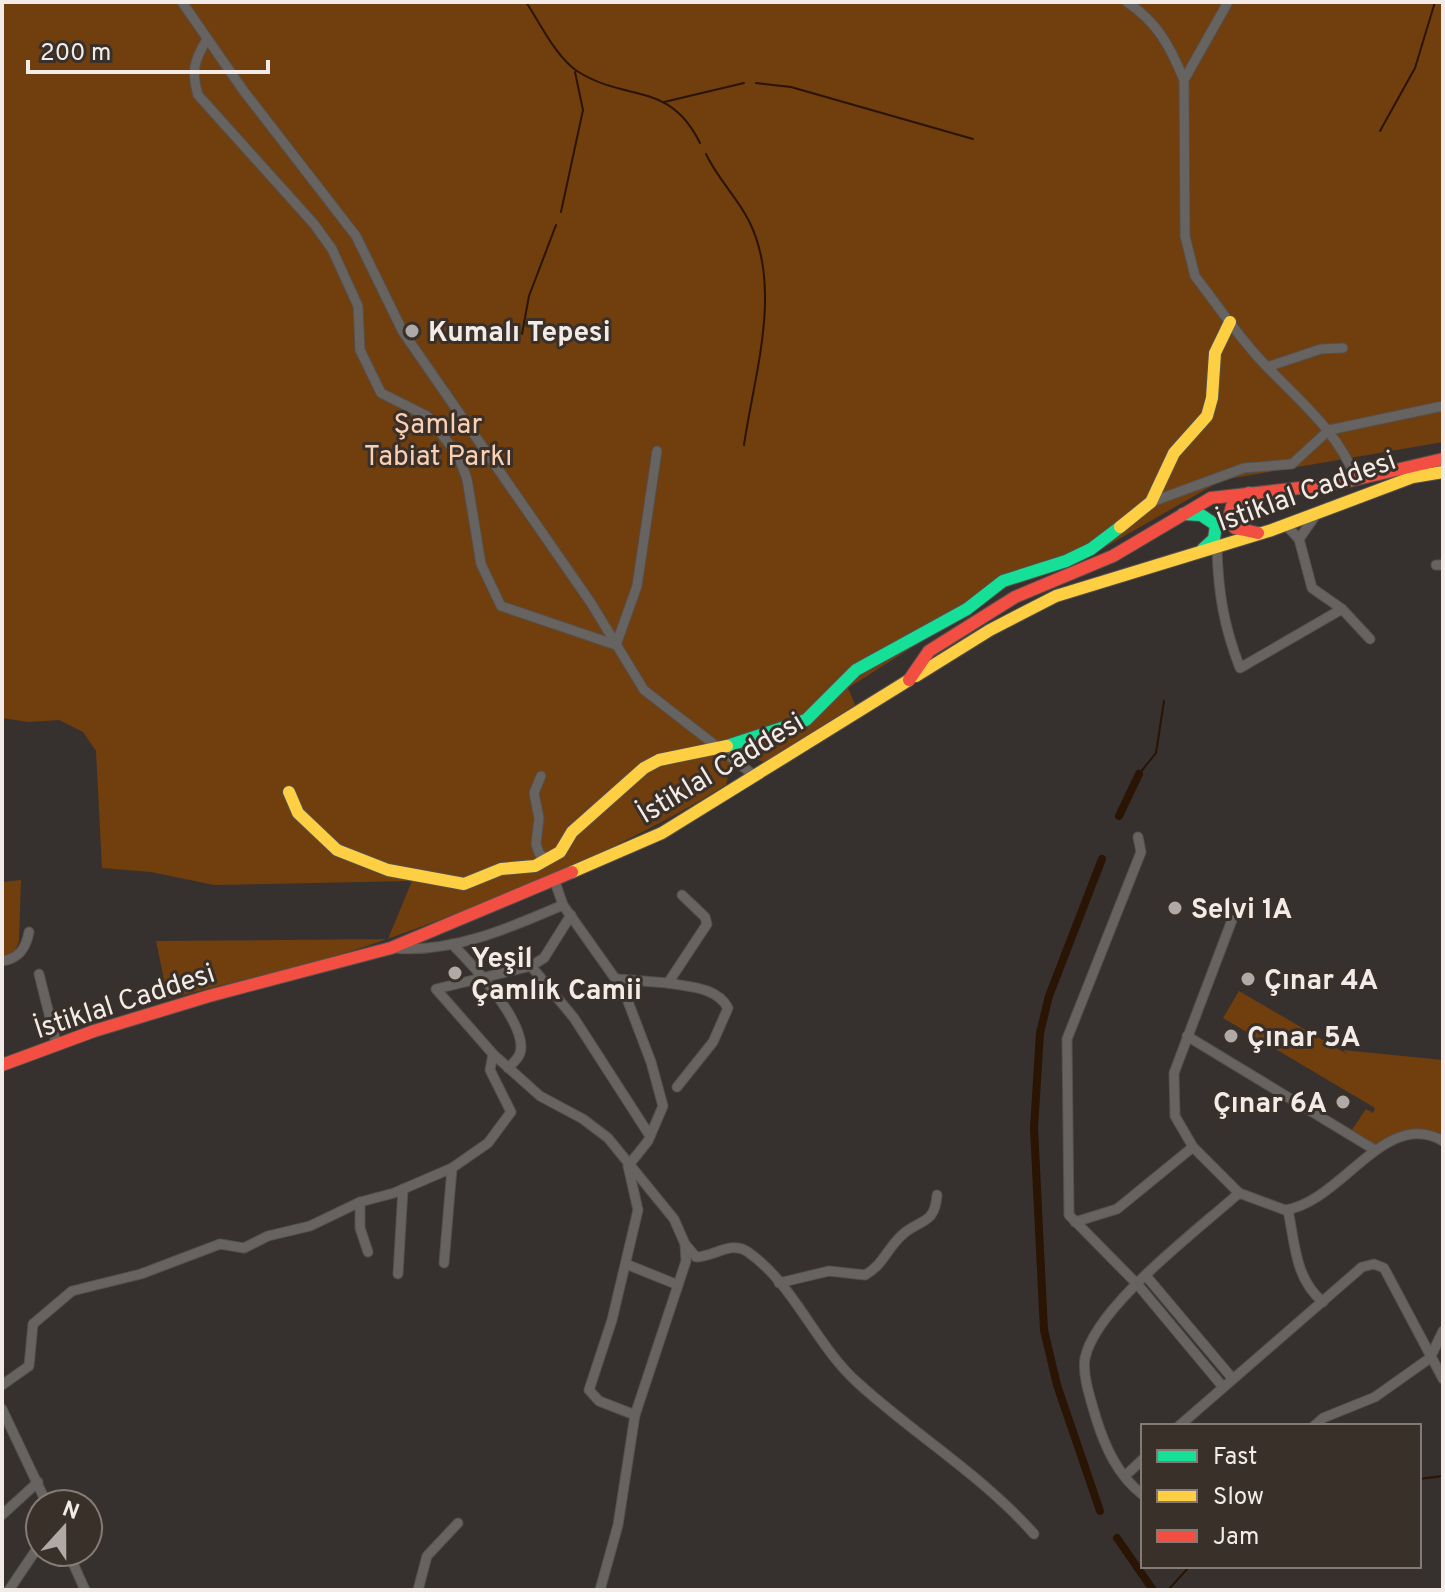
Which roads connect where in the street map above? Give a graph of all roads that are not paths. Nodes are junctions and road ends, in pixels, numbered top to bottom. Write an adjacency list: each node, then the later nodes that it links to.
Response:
1 (182, 2): 4 (street)
2 (1127, 2): 5 (street)
3 (1228, 2): 5 (street)
4 (207, 39): 26 (street); 26 (street)
5 (1184, 80): 6 (street)
6 (1230, 322): 8 (street); 16 (main road)
7 (1343, 348): 8 (street)
8 (1267, 367): 10 (street)
9 (1443, 406): 10 (street)
10 (1329, 430): 14 (street); 16 (street)
11 (657, 451): 26 (street)
12 (1443, 459): 14 (main road, İstiklal Caddesi)
13 (1443, 472): 17 (main road, İstiklal Caddesi)
14 (1356, 479): 15 (main road, İstiklal Caddesi)
15 (1250, 493): 18 (main road, İstiklal Caddesi); 20 (main road)
16 (1154, 501): 28 (main road)
17 (1318, 511): 19 (main road, İstiklal Caddesi); 21 (street)
18 (1183, 514): 23 (main road); 27 (main road, İstiklal Caddesi)
19 (1285, 524): 20 (main road, İstiklal Caddesi); 21 (street)
20 (1261, 533): 22 (main road, İstiklal Caddesi)
21 (1299, 539): 24 (street)
22 (1217, 547): 23 (main road, İstiklal Caddesi); 24 (street)
23 (1197, 554): 27 (main road, İstiklal Caddesi)
24 (1342, 609): 25 (street)
25 (1370, 639)
26 (616, 645): 28 (street)
27 (909, 680): 30 (main road, İstiklal Caddesi)
28 (721, 748): 30 (street); 33 (main road)
29 (541, 776): 33 (street)
30 (755, 776): 34 (main road, İstiklal Caddesi)
31 (289, 792): 33 (main road)
32 (1138, 837): 65 (street)
33 (547, 860)
34 (554, 879): 36 (street); 41 (main road, İstiklal Caddesi)
35 (682, 895): 47 (street)
36 (563, 905): 37 (street); 40 (street)
37 (571, 915): 43 (street); 46 (street)
38 (1232, 920): 48 (street)
39 (29, 932): 42 (street)
40 (452, 944): 41 (street); 45 (street)
41 (391, 948): 49 (main road, İstiklal Caddesi)
42 (2, 961)
43 (531, 966): 45 (street); 54 (street)
44 (39, 974): 49 (street)
45 (486, 979): 50 (street); 52 (street)
46 (617, 979): 47 (street); 54 (street)
47 (668, 983): 53 (street)
48 (1187, 1036): 56 (street); 57 (street)
49 (57, 1046): 51 (main road, İstiklal Caddesi)
50 (493, 1054): 52 (street); 59 (street)
51 (2, 1065)
52 (508, 1068): 58 (street)
53 (677, 1087)
54 (650, 1136): 58 (street)
55 (1443, 1139): 57 (street)
56 (1193, 1147): 61 (street); 65 (street)
57 (1375, 1150): 64 (street)
58 (628, 1166): 66 (street); 69 (street)
59 (452, 1168): 60 (street); 68 (street)
60 (403, 1189): 63 (street); 70 (street)
61 (1239, 1193): 64 (street); 71 (street)
62 (937, 1195): 72 (street)
63 (360, 1202): 67 (street); 80 (street)
64 (1288, 1210): 75 (street)
65 (1075, 1222): 74 (street)
66 (685, 1244): 72 (street); 73 (street)
67 (368, 1252)
68 (444, 1263)
69 (626, 1264): 73 (street); 83 (street)
70 (398, 1274)
71 (1147, 1277): 74 (street); 78 (street)
72 (779, 1283): 93 (street)
73 (678, 1285): 83 (street)
74 (1138, 1285): 81 (street); 87 (street)
75 (1323, 1302): 77 (street); 78 (street)
76 (1443, 1331): 77 (street)
77 (1430, 1358): 79 (street); 85 (street)
78 (1232, 1378): 81 (street)
79 (1443, 1379)
80 (2, 1385)
81 (1223, 1387): 84 (street)
82 (2, 1409): 88 (street)
83 (635, 1415): 100 (street)
84 (1181, 1424)
85 (1316, 1424)
86 (1141, 1461): 87 (street)
87 (1125, 1476): 90 (street)
88 (38, 1482): 89 (street); 91 (street)
89 (40, 1488)
90 (1141, 1493)
91 (2, 1515)
92 (458, 1523): 99 (street)
93 (1034, 1534)
94 (24, 1567): 97 (street)
95 (75, 1568): 98 (street)
96 (2, 1578): 97 (street)
97 (8, 1590)
98 (85, 1590)
99 (418, 1590)
100 (600, 1590)

